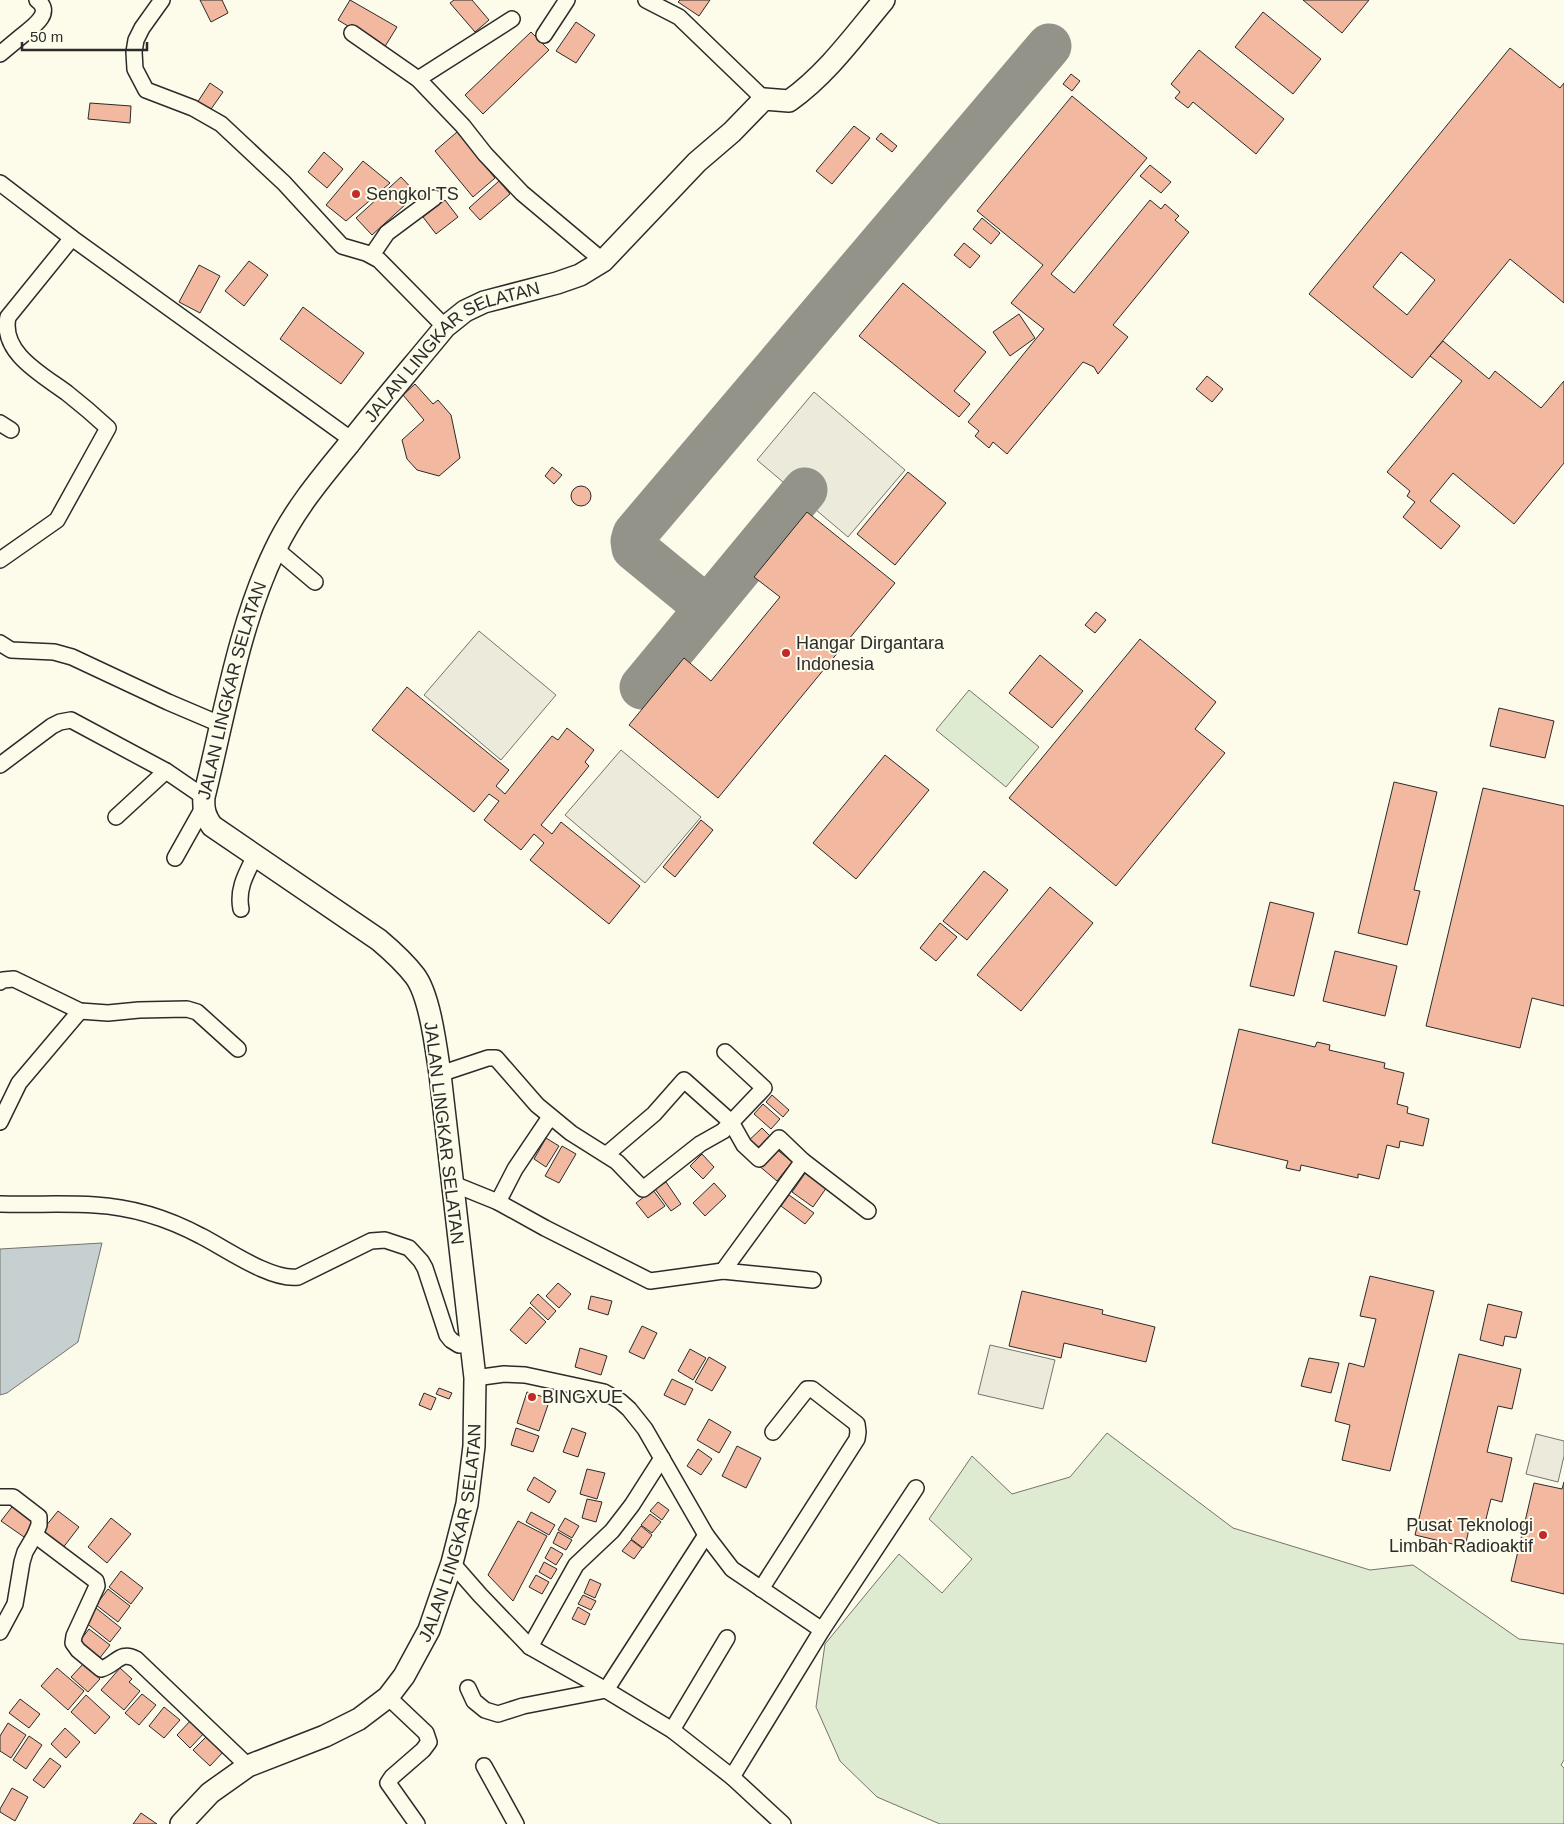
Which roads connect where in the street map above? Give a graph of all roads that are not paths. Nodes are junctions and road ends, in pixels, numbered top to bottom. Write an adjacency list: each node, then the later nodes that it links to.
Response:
1 (37, 0): 9 (street)
2 (162, 0): 15 (street)
3 (567, 0): 8 (street)
4 (646, 0): 11 (street)
5 (884, 0): 11 (main road)
6 (512, 19): 10 (street)
7 (352, 33): 10 (street)
8 (544, 34)
9 (0, 54)
10 (418, 79): 16 (street)
11 (764, 99): 16 (main road, JALAN LINGKAR SELATAN)
12 (2, 189): 14 (street)
13 (434, 198): 15 (street)
14 (72, 238): 18 (street); 20 (street)
15 (372, 255): 17 (street)
16 (603, 261): 17 (main road, JALAN LINGKAR SELATAN)
17 (445, 327): 18 (main road, JALAN LINGKAR SELATAN)
18 (352, 440): 19 (main road, JALAN LINGKAR SELATAN)
19 (276, 549): 21 (street); 23 (main road, JALAN LINGKAR SELATAN)
20 (0, 560)
21 (315, 582)
22 (0, 643): 23 (street)
23 (222, 726): 26 (main road, JALAN LINGKAR SELATAN)
24 (0, 765): 25 (street)
25 (166, 771): 26 (street); 27 (street)
26 (204, 803): 28 (main road, JALAN LINGKAR SELATAN); 29 (street)
27 (116, 817)
28 (255, 856): 30 (street); 35 (main road, JALAN LINGKAR SELATAN)
29 (174, 858)
30 (241, 909)
31 (0, 982): 32 (street)
32 (80, 1011): 33 (street); 37 (street)
33 (238, 1050)
34 (725, 1052): 38 (street)
35 (440, 1074): 36 (street); 41 (main road, JALAN LINGKAR SELATAN)
36 (550, 1117): 39 (street); 42 (street)
37 (0, 1122)
38 (731, 1122): 39 (street); 39 (street); 40 (street)
39 (607, 1154)
40 (803, 1161): 44 (street); 45 (street)
41 (451, 1183): 42 (street); 47 (main road, JALAN LINGKAR SELATAN)
42 (498, 1202): 45 (street)
43 (0, 1204): 47 (street)
44 (868, 1211)
45 (723, 1271): 46 (street)
46 (813, 1280)
47 (470, 1343): 48 (main road, JALAN LINGKAR SELATAN)
48 (475, 1378): 50 (street); 55 (main road, JALAN LINGKAR SELATAN)
49 (773, 1432): 56 (street)
50 (662, 1458): 54 (street); 60 (street)
51 (916, 1488): 57 (street)
52 (0, 1497): 53 (street)
53 (35, 1535): 58 (street); 65 (street)
54 (706, 1535): 56 (street); 62 (street)
55 (452, 1563): 60 (street); 63 (main road, JALAN LINGKAR SELATAN)
56 (761, 1589): 57 (street)
57 (822, 1630): 67 (street)
58 (0, 1632)
59 (727, 1638): 64 (street)
60 (530, 1647): 62 (street)
61 (468, 1688): 62 (street)
62 (606, 1690): 64 (street)
63 (388, 1697): 65 (main road, JALAN LINGKAR SELATAN); 69 (street)
64 (672, 1730): 67 (street)
65 (248, 1766): 68 (main road, JALAN LINGKAR SELATAN)
66 (484, 1766): 70 (street)
67 (732, 1776): 71 (street)
68 (181, 1824)
69 (416, 1824)
70 (516, 1824)
71 (783, 1824)

